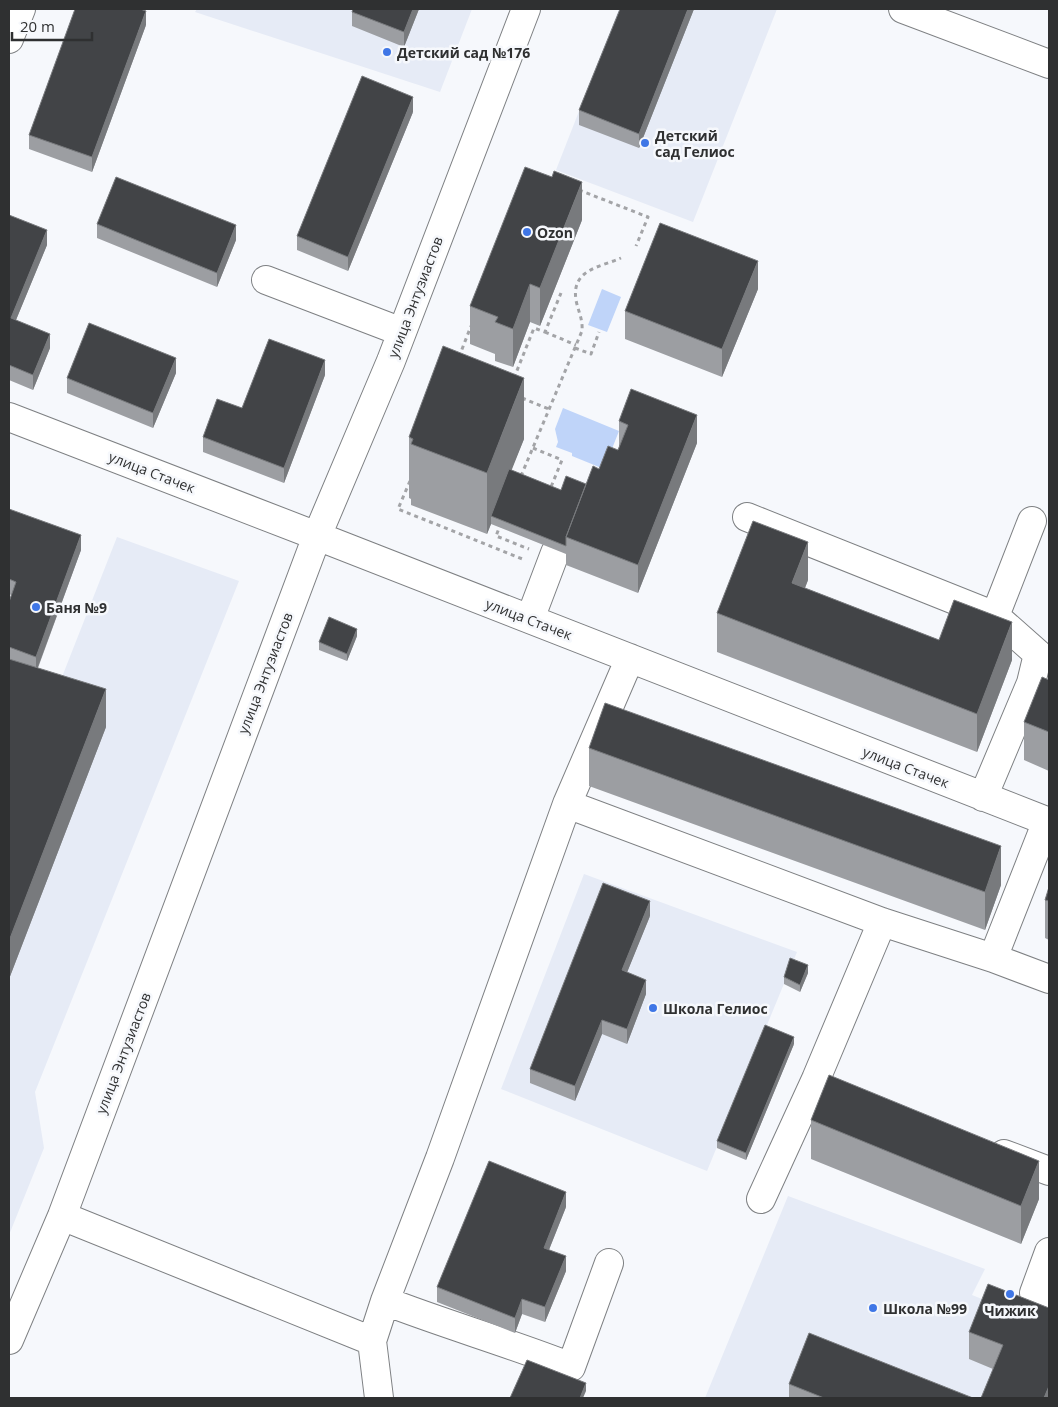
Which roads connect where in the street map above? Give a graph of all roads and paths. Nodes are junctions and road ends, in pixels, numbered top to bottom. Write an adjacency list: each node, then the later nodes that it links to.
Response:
1 (21, 9): 4 (street)
2 (526, 9): 12 (street, улица Энтузиастов)
3 (903, 9): 5 (street)
4 (9, 39)
5 (1049, 64)
6 (578, 190): 7 (path)
7 (636, 246)
8 (621, 258): 15 (path)
9 (266, 280): 12 (street)
10 (561, 293): 13 (path)
11 (472, 325): 16 (path)
12 (402, 332): 30 (street, улица Энтузиастов)
13 (545, 332): 15 (path); 17 (path)
14 (599, 332): 15 (path)
15 (576, 346): 19 (path)
16 (457, 362)
17 (512, 383)
18 (516, 396): 19 (path)
19 (549, 409): 21 (path)
20 (9, 417): 30 (street, улица Стачек)
21 (533, 448): 23 (path); 26 (path)
22 (413, 472): 31 (path)
23 (521, 475): 24 (path); 25 (path)
24 (529, 478)
25 (518, 484)
26 (544, 484)
27 (747, 517): 32 (street)
28 (503, 518): 31 (path)
29 (1032, 521): 32 (street)
30 (317, 536): 33 (street, улица Стачек); 47 (street, улица Энтузиастов)
31 (552, 560): 33 (street)
32 (995, 616): 35 (street)
33 (530, 619): 34 (street, улица Стачек)
34 (630, 658): 36 (street, улица Стачек); 37 (street)
35 (1040, 687): 36 (street)
36 (983, 797): 38 (street, улица Стачек)
37 (567, 804): 39 (street); 51 (street)
38 (1048, 822): 40 (street)
39 (882, 922): 40 (street); 42 (street)
40 (993, 958): 41 (street)
41 (1049, 979)
42 (816, 1079): 43 (street); 46 (street)
43 (843, 1090)
44 (978, 1143): 45 (street)
45 (1049, 1172)
46 (761, 1199)
47 (62, 1216): 52 (street, улица Энтузиастов); 53 (street)
48 (1049, 1252): 50 (street)
49 (609, 1263): 51 (street)
50 (1049, 1299)
51 (385, 1301): 53 (street)
52 (9, 1340)
53 (372, 1341): 54 (street)
54 (379, 1398)

